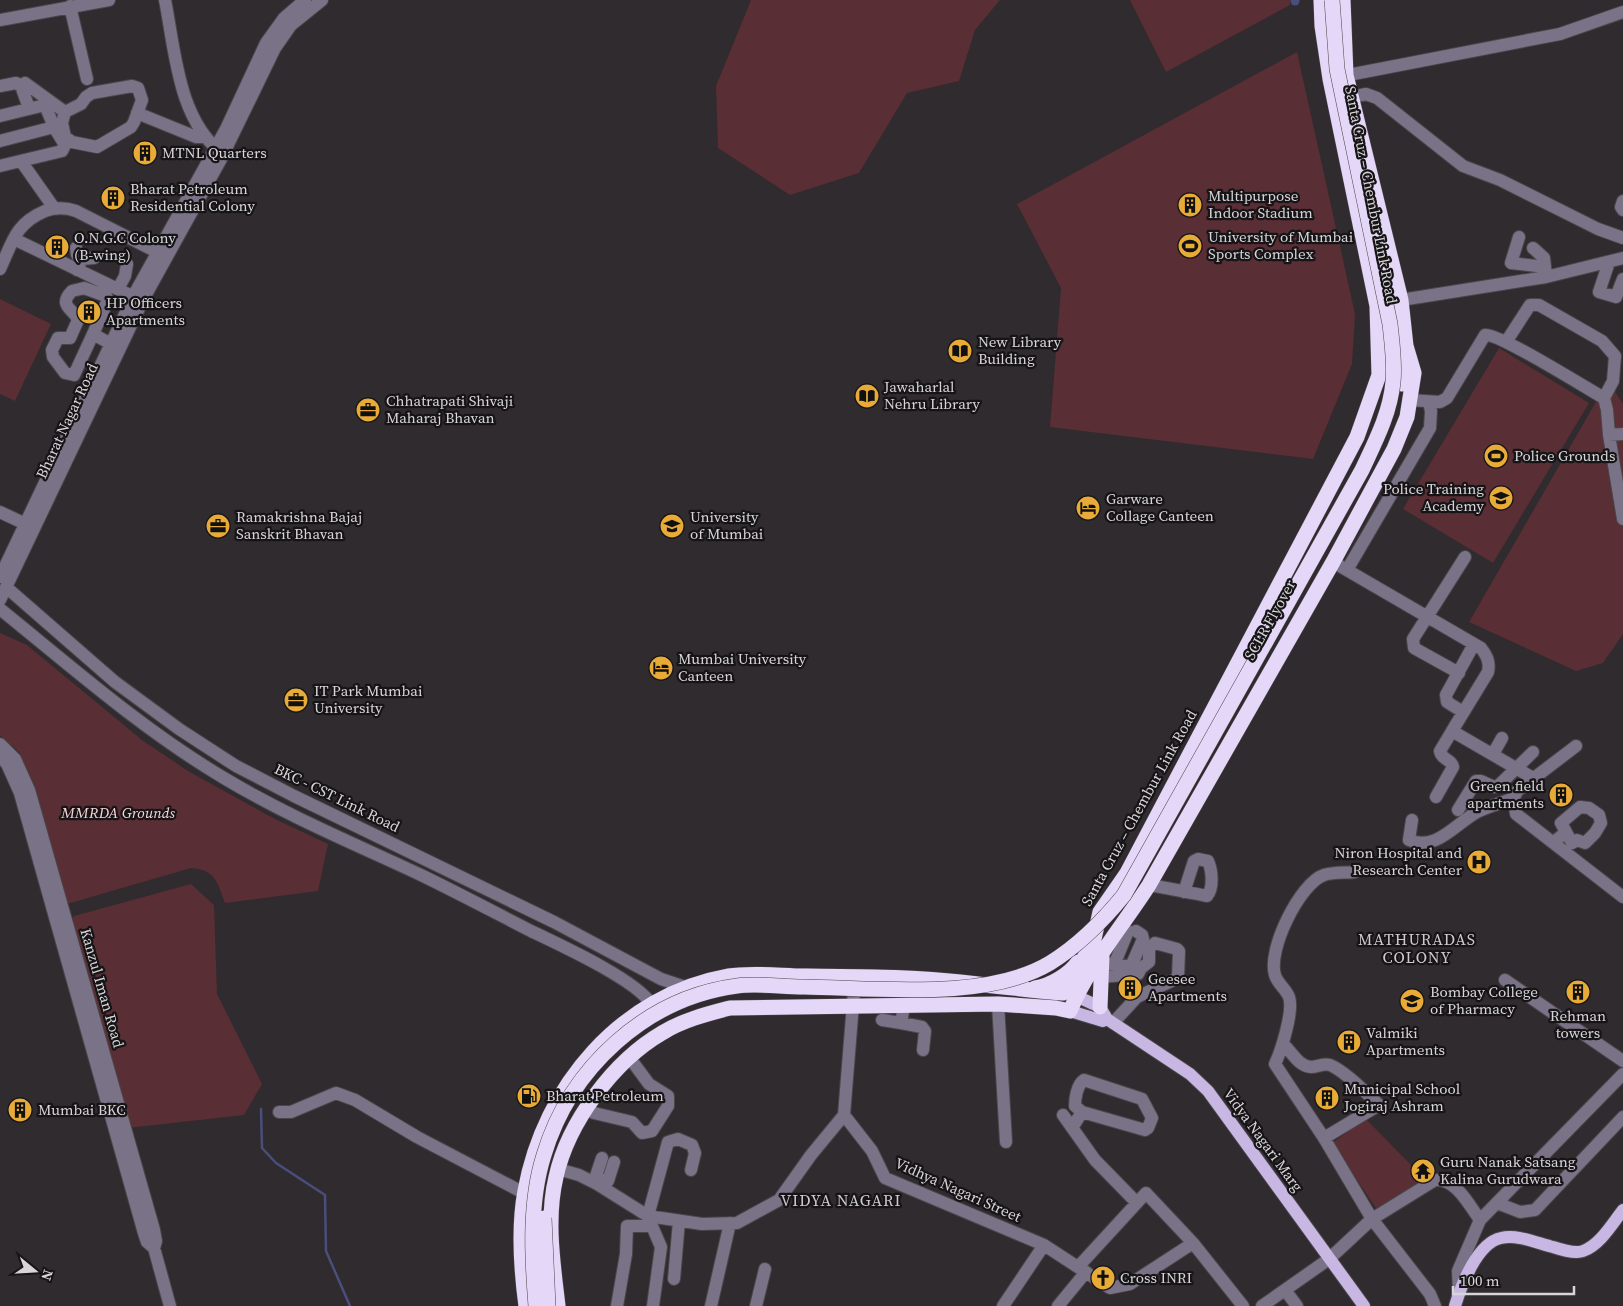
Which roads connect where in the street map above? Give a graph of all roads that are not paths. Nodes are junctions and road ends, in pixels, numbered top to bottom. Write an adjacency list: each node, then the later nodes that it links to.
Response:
1 (109, 0): 8 (street)
2 (165, 0): 23 (street)
3 (305, 0): 22 (street)
4 (322, 0): 22 (street)
5 (1321, 0): 13 (highway, Santa Cruz – Chembur Link Road)
6 (1332, 0): 152 (highway, bridge)
7 (1343, 0): 11 (highway, Santa Cruz – Chembur Link Road)
8 (70, 6): 10 (street); 12 (street)
9 (1623, 12): 11 (street)
10 (0, 20)
11 (1346, 75): 13 (street); 16 (highway, Santa Cruz – Chembur Link Road)
12 (87, 79)
13 (1330, 79): 64 (highway, Santa Cruz – Chembur Link Road)
14 (25, 83): 18 (street)
15 (0, 86): 17 (street)
16 (1351, 96): 32 (street); 44 (highway, Santa Cruz – Chembur Link Road)
17 (29, 108): 20 (street); 21 (street)
18 (65, 112): 19 (street); 19 (street)
19 (137, 113): 23 (street)
20 (0, 116)
21 (54, 127): 24 (street); 26 (street)
22 (231, 131): 25 (street)
23 (206, 137): 25 (street)
24 (0, 141)
25 (220, 152): 35 (street)
26 (21, 161): 27 (street); 29 (street)
27 (0, 166)
28 (1623, 201): 30 (street)
29 (54, 208): 33 (street); 35 (street)
30 (1623, 210)
31 (1519, 237): 40 (street)
32 (1623, 238)
33 (14, 239): 39 (street); 42 (street)
34 (1533, 248): 40 (street)
35 (161, 254): 43 (street, Bharat Nagar Road); 56 (street, Bharat Nagar Road)
36 (1623, 258): 37 (street)
37 (1608, 262): 40 (street); 41 (street)
38 (127, 264): 42 (street)
39 (0, 268)
40 (1546, 272): 44 (street)
41 (1623, 279)
42 (118, 289): 43 (street)
43 (134, 297): 48 (street, Bharat Nagar Road)
44 (1401, 300): 47 (highway, Santa Cruz – Chembur Link Road)
45 (91, 339): 45 (street); 48 (street)
46 (1506, 342): 49 (street); 49 (street); 51 (street)
47 (1406, 346): 50 (highway, Santa Cruz – Chembur Link Road); 154 (highway, SCLR Flyover, bridge)
48 (109, 348): 56 (street, Bharat Nagar Road)
49 (1604, 398): 53 (street)
50 (1410, 400): 51 (street); 58 (highway, Santa Cruz – Chembur Link Road)
51 (1429, 402): 59 (street)
52 (1623, 434): 53 (street)
53 (1609, 435): 55 (street)
54 (0, 512): 56 (street)
55 (1623, 519)
56 (30, 526): 60 (street, Bharat Nagar Road)
57 (1465, 557): 63 (street)
58 (1333, 562): 59 (street); 66 (highway, Santa Cruz – Chembur Link Road)
59 (1347, 570): 63 (street)
60 (3, 582): 61 (street, Bharat Nagar Road); 68 (street, BKC - CST Link Road)
61 (0, 600)
62 (0, 609): 70 (street)
63 (1427, 616): 65 (street); 67 (street)
64 (1254, 634): 66 (highway); 94 (highway, Santa Cruz – Chembur Link Road)
65 (1474, 644): 67 (street); 69 (street)
66 (1284, 650): 90 (highway, Santa Cruz – Chembur Link Road)
67 (1458, 673): 69 (street)
68 (140, 700): 70 (street); 75 (street, BKC - CST Link Road)
69 (1463, 712): 71 (street)
70 (130, 714): 79 (street)
71 (1452, 731): 77 (street); 82 (street)
72 (1502, 738): 77 (street)
73 (0, 744): 145 (street, Kanzul Iman Road)
74 (1576, 746): 81 (street)
75 (210, 749): 79 (street); 88 (street, BKC - CST Link Road)
76 (1533, 752): 80 (street)
77 (1494, 754): 80 (street)
78 (0, 756): 145 (street, Kanzul Iman Road)
79 (201, 764): 91 (street)
80 (1516, 768): 81 (street); 84 (street)
81 (1533, 778): 83 (street)
82 (1436, 797)
83 (1514, 798): 85 (street); 87 (street)
84 (1458, 810)
85 (1412, 820)
86 (1566, 832): 87 (street)
87 (1554, 842): 93 (street)
88 (451, 871): 91 (street); 95 (street, BKC - CST Link Road)
89 (1355, 872): 113 (street)
90 (1149, 885): 92 (street); 96 (highway, Santa Cruz – Chembur Link Road)
91 (444, 888): 97 (street)
92 (1184, 892)
93 (1623, 897)
94 (1101, 910): 96 (highway); 98 (highway, Santa Cruz – Chembur Link Road); 101 (highway)
95 (554, 922): 97 (street); 102 (street, BKC - CST Link Road)
96 (1130, 928): 98 (highway, Santa Cruz – Chembur Link Road); 98 (street)
97 (546, 938): 105 (street)
98 (1102, 959): 103 (highway); 104 (highway, Santa Cruz – Chembur Link Road); 110 (highway); 110 (street)
99 (856, 977): 101 (highway); 102 (highway); 108 (street)
100 (1505, 980): 116 (street)
101 (959, 982): 103 (highway)
102 (685, 987): 105 (highway)
103 (1008, 989): 104 (highway)
104 (1070, 994): 109 (highway, Santa Cruz – Chembur Link Road); 110 (main road, Vidya Nagari Marg)
105 (651, 1004): 124 (highway)
106 (998, 1004): 107 (highway); 109 (highway); 128 (street)
107 (904, 1006): 108 (highway); 112 (street)
108 (852, 1007): 115 (highway); 121 (street)
109 (1063, 1009): 110 (main road, Vidya Nagari Marg)
110 (1107, 1017): 146 (main road, Vidya Nagari Marg)
111 (882, 1020): 112 (street)
112 (901, 1023): 114 (street)
113 (1284, 1045): 127 (street); 127 (street)
114 (923, 1050)
115 (629, 1057): 118 (highway); 118 (street)
116 (1623, 1062)
117 (1623, 1074): 136 (street)
118 (587, 1108): 126 (highway)
119 (279, 1112): 134 (street)
120 (1082, 1112): 120 (street); 125 (street)
121 (844, 1115): 142 (street); 144 (street, Vidhya Nagari Street)
122 (1063, 1115): 125 (street)
123 (1623, 1116): 136 (street)
124 (548, 1118): 126 (highway); 134 (highway)
125 (1072, 1128): 135 (street)
126 (574, 1132): 131 (highway)
127 (1324, 1138): 138 (street)
128 (1006, 1142)
129 (602, 1158): 133 (street)
130 (614, 1162): 133 (street)
131 (558, 1169): 133 (street); 155 (highway)
132 (691, 1170): 139 (street)
133 (597, 1182): 139 (street)
134 (524, 1193): 152 (highway)
135 (1137, 1203): 143 (street); 148 (street)
136 (1497, 1203): 140 (street)
137 (1623, 1210): 151 (main road)
138 (1372, 1219): 140 (street); 146 (street); 166 (street)
139 (644, 1220): 141 (street); 156 (street); 157 (street)
140 (1480, 1220): 151 (street)
141 (678, 1221): 142 (street); 149 (street)
142 (730, 1223): 158 (street)
143 (1194, 1243): 148 (street, Vidhya Nagari Street); 162 (street)
144 (1044, 1244): 148 (street, Vidhya Nagari Street); 160 (street)
145 (154, 1248): 153 (street, Kanzul Iman Road)
146 (1329, 1258): 150 (street); 165 (main road, Vidya Nagari Marg)
147 (765, 1269): 159 (street)
148 (1082, 1269): 161 (street)
149 (674, 1279)
150 (1285, 1290): 163 (street); 164 (street)
151 (1459, 1293): 167 (main road)
152 (531, 1305)
153 (170, 1306)
154 (548, 1306)
155 (558, 1306)
156 (617, 1306)
157 (653, 1306)
158 (712, 1306)
159 (756, 1306)
160 (1003, 1306)
161 (1058, 1306)
162 (1243, 1306)
163 (1262, 1306)
164 (1296, 1306)
165 (1364, 1306)
166 (1435, 1306)
167 (1455, 1306)

